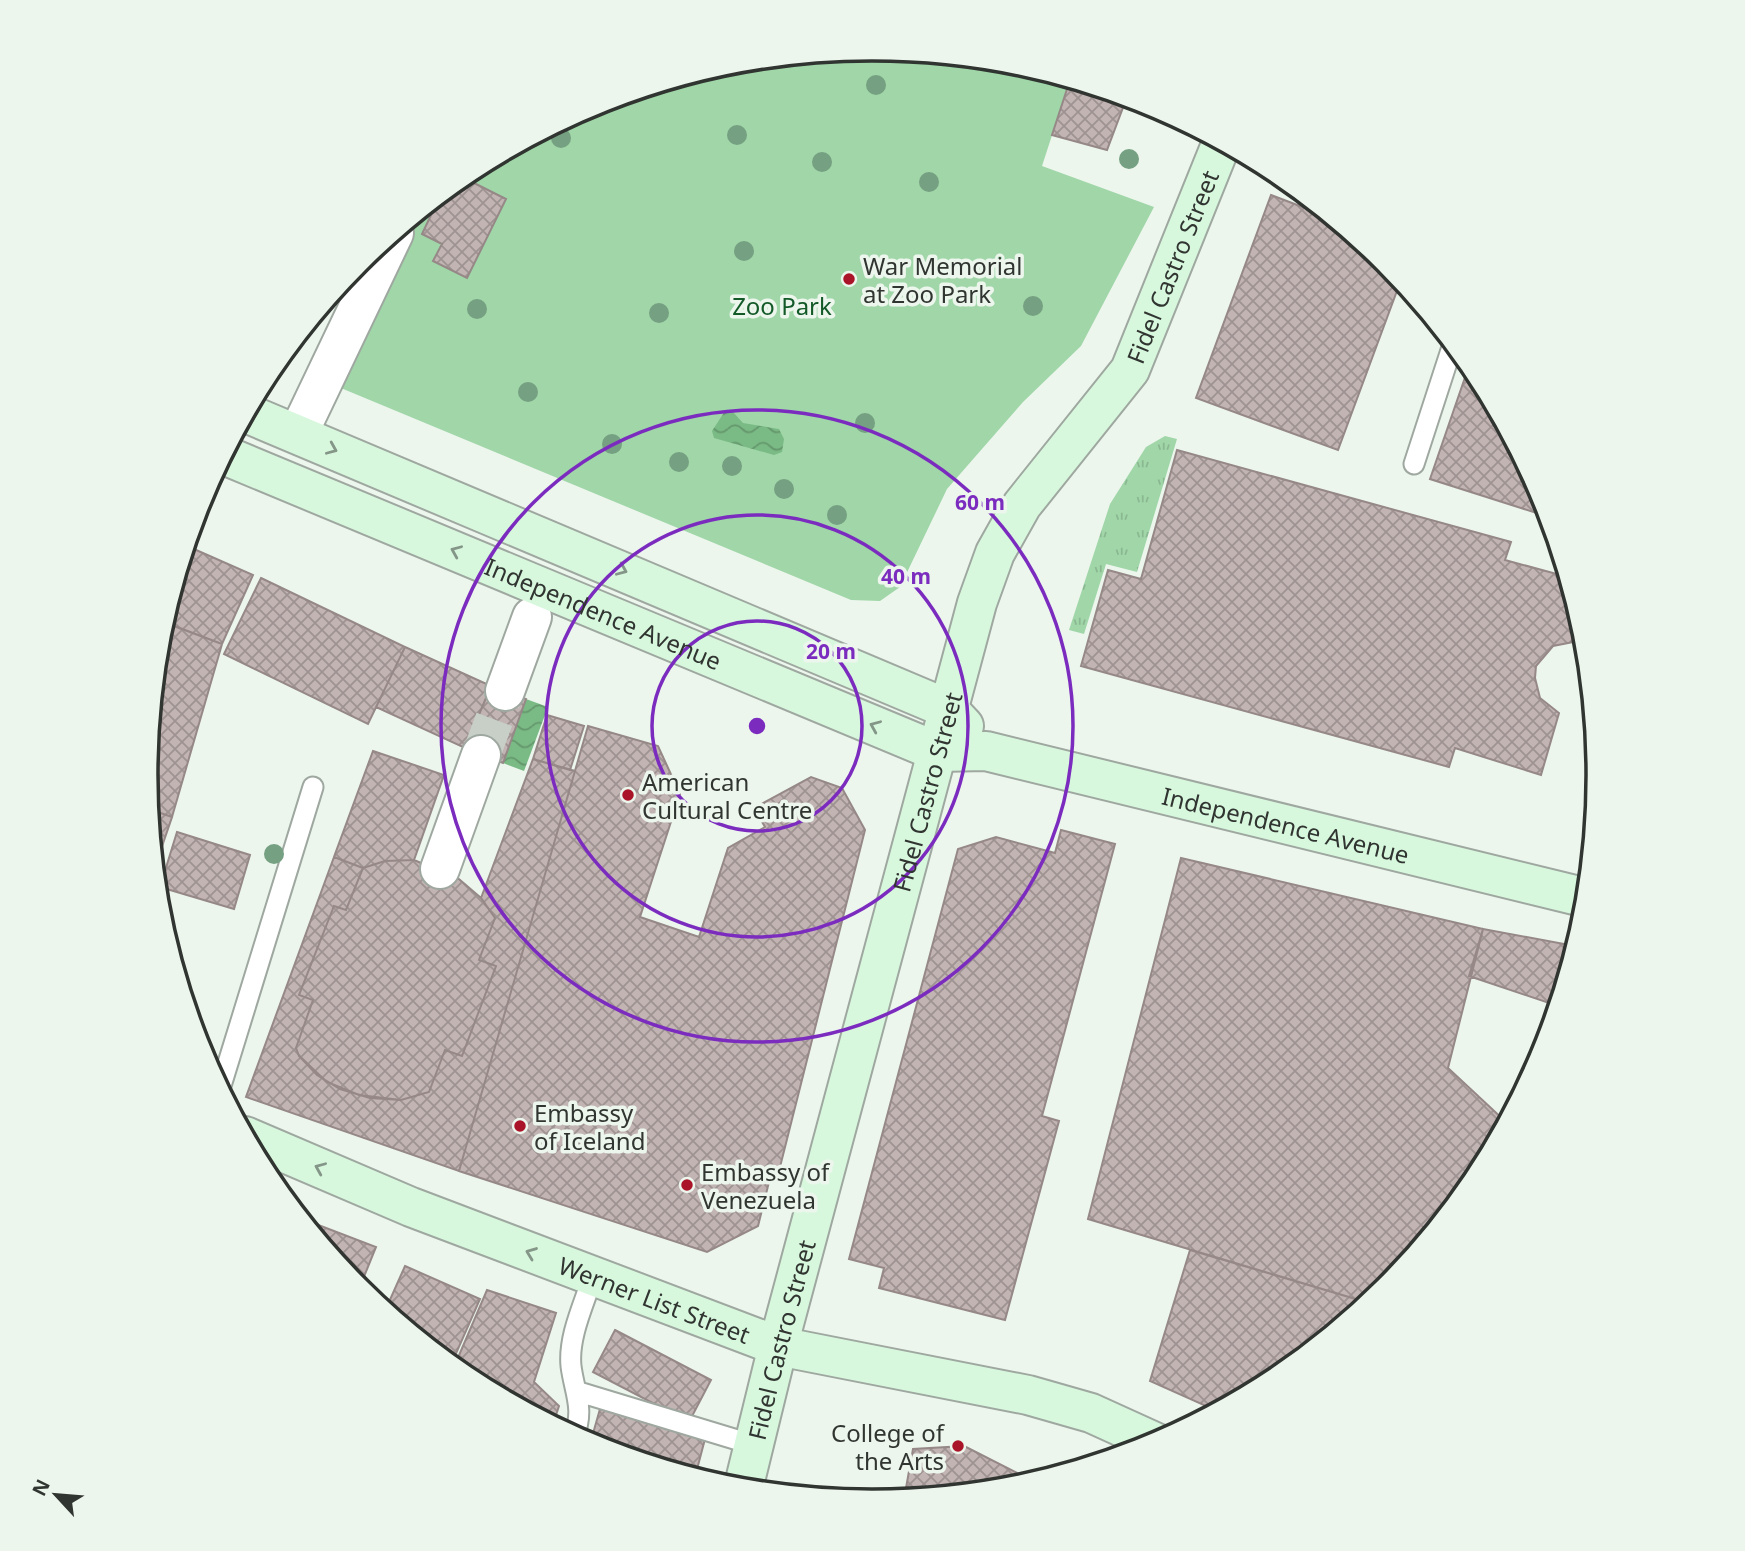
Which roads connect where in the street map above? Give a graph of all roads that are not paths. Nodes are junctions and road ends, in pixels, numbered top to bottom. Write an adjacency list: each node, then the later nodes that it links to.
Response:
1 (1218, 151): 10 (main road, Fidel Castro Street)
2 (384, 255): 5 (street)
3 (1450, 356): 7 (lane)
4 (255, 417): 5 (main road, Independence Avenue)
5 (298, 434): 10 (main road, Independence Avenue, one-way to 10)
6 (233, 459): 12 (main road, Independence Avenue, one-way to 6)
7 (1414, 464)
8 (532, 617): 9 (street)
9 (505, 691)
10 (948, 709): 11 (main road, Independence Avenue); 12 (main road, Fidel Castro Street)
11 (986, 751): 12 (main road, Independence Avenue); 16 (main road, Independence Avenue)
12 (938, 752): 20 (main road, Fidel Castro Street)
13 (481, 755): 15 (street)
14 (313, 788): 17 (lane)
15 (440, 869)
16 (1576, 895)
17 (225, 1074)
18 (260, 1143): 19 (main road, Werner List Street, one-way to 18)
19 (593, 1276): 20 (main road, Werner List Street); 21 (lane)
20 (778, 1346): 23 (main road, Werner List Street); 24 (main road, Fidel Castro Street)
21 (579, 1392): 22 (lane); 24 (lane)
22 (575, 1424)
23 (1142, 1436)
24 (754, 1445): 25 (main road, Fidel Castro Street)
25 (746, 1478)

